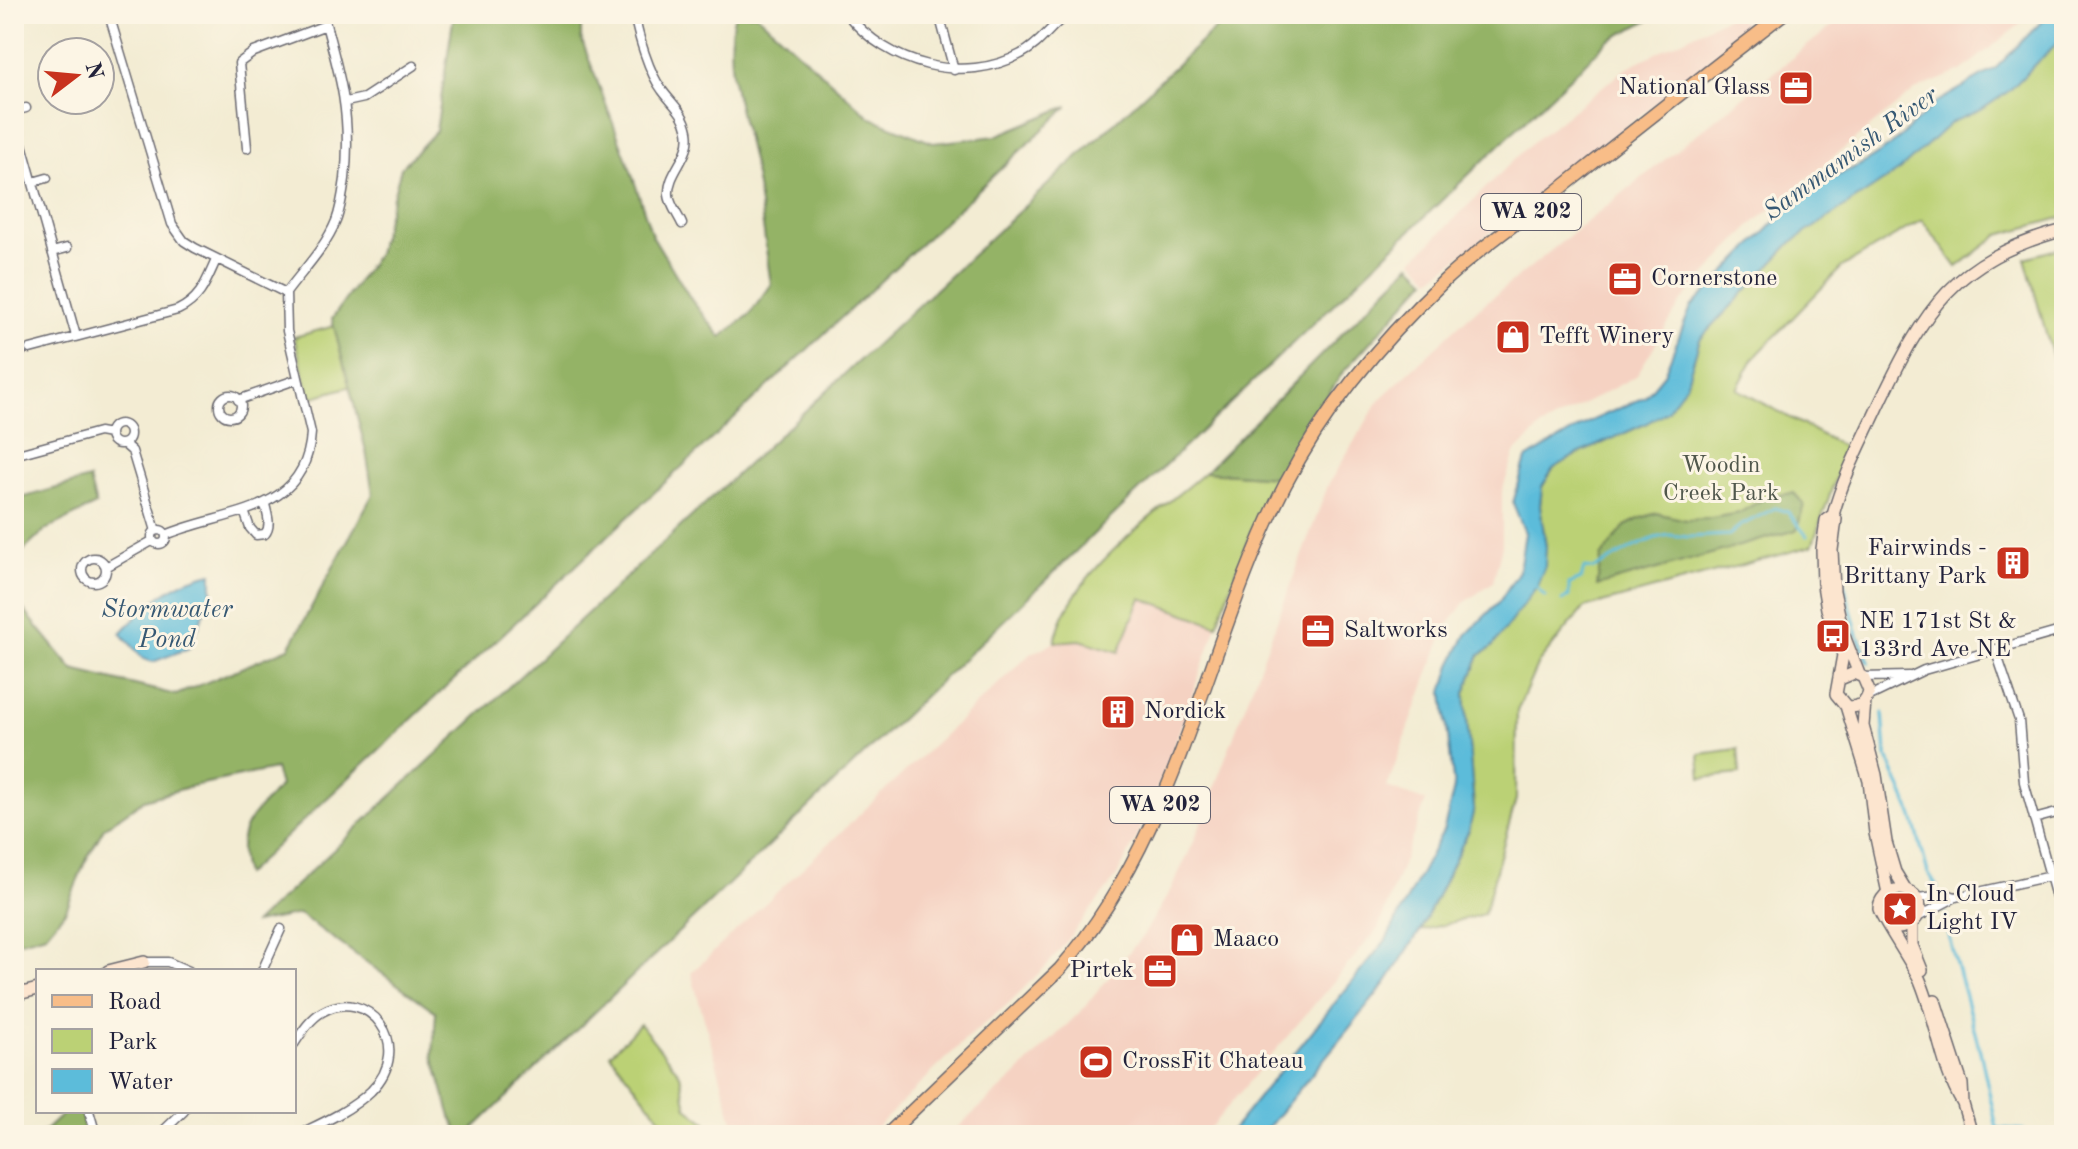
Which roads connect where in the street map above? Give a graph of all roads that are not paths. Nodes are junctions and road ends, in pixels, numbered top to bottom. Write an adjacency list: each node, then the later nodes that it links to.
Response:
1 (323, 14): 8 (street)
2 (634, 14): 17 (street)
3 (847, 14): 10 (street)
4 (939, 14): 10 (street)
5 (1068, 14): 10 (street)
6 (1783, 14): 69 (main road, WA 202)
7 (112, 16): 21 (street)
8 (326, 25): 11 (street); 14 (street)
9 (413, 66): 11 (street)
10 (954, 70)
11 (346, 102): 22 (street)
12 (26, 108): 13 (street)
13 (14, 113): 16 (street)
14 (247, 148)
15 (47, 178): 16 (street)
16 (33, 182): 20 (street)
17 (682, 224)
18 (2064, 230): 32 (main road)
19 (67, 248): 20 (street)
20 (52, 252): 23 (street)
21 (216, 260): 22 (street); 23 (street)
22 (286, 293): 25 (street)
23 (76, 336): 24 (street)
24 (22, 351)
25 (298, 379): 26 (street); 30 (street)
26 (238, 400)
27 (110, 434): 28 (street); 28 (street); 29 (street)
28 (124, 444): 33 (street)
29 (14, 455)
30 (265, 504): 31 (street); 31 (street)
31 (244, 511): 34 (street)
32 (1833, 515): 39 (main road); 41 (main road)
33 (156, 531): 34 (street); 35 (street)
34 (166, 535): 35 (street)
35 (152, 541): 36 (street)
36 (106, 567)
37 (2064, 630): 38 (street)
38 (1995, 649): 40 (street); 45 (street)
39 (1861, 676): 40 (street); 41 (main road); 42 (main road)
40 (1910, 676): 42 (street)
41 (1840, 679): 43 (main road)
42 (1867, 699): 43 (main road); 48 (main road)
43 (1846, 706): 49 (main road)
44 (2064, 811): 45 (street)
45 (2034, 819): 47 (street)
46 (2064, 873): 47 (street)
47 (2050, 876): 50 (street); 53 (street)
48 (1906, 890): 49 (main road); 51 (main road)
49 (1888, 893): 54 (main road)
50 (1956, 897): 51 (street); 52 (street)
51 (1916, 898): 52 (main road)
52 (1915, 921): 54 (main road); 63 (main road)
53 (2064, 926)
54 (1890, 927): 63 (main road)
55 (281, 929): 59 (street)
56 (144, 962): 57 (main road); 58 (street)
57 (116, 969)
58 (184, 969)
59 (263, 969)
60 (36, 990): 61 (main road)
61 (14, 995)
62 (296, 1041): 68 (street)
63 (1963, 1104): 70 (main road)
64 (90, 1113): 66 (street)
65 (182, 1113): 67 (street)
66 (96, 1135)
67 (159, 1135)
68 (297, 1135)
69 (887, 1135)
70 (1972, 1135)

